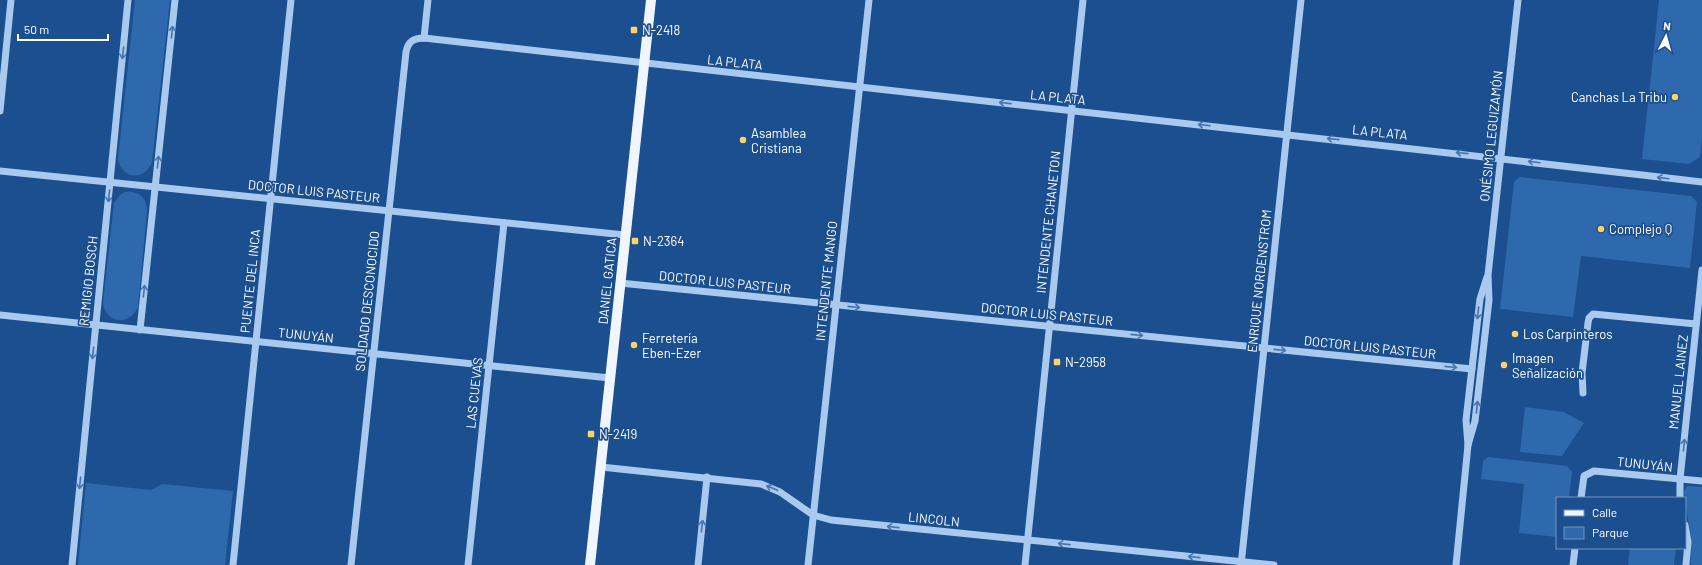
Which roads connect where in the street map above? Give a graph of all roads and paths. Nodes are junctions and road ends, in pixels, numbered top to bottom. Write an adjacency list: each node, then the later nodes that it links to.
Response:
1 (11, 0): 15 (street)
2 (128, 0): 20 (street, REMIGIO BOSCH, one-way to 20)
3 (175, 0): 22 (street, one-way to 3)
4 (291, 0): 23 (street, PUENTE DEL INCA)
5 (428, 0): 11 (street)
6 (651, 0): 13 (main road, DANIEL GATICA)
7 (868, 0): 14 (street, INTENDENTE MANGO)
8 (1083, 0): 16 (street, INTENDENTE CHANETON)
9 (1301, 0): 17 (street, ENRIQUE NORDENSTROM)
10 (1518, 0): 18 (street, ONÉSIMO LEGUIZAMÓN)
11 (424, 38): 12 (street, LA PLATA); 13 (street, LA PLATA)
12 (411, 41): 24 (street, SOLDADO DESCONOCIDO)
13 (644, 64): 14 (street, LA PLATA); 26 (main road, DANIEL GATICA)
14 (859, 87): 16 (street, LA PLATA, one-way to 14); 30 (street, INTENDENTE MANGO)
15 (0, 111)
16 (1072, 111): 17 (street, LA PLATA, one-way to 16); 34 (street, INTENDENTE CHANETON)
17 (1287, 134): 18 (street, LA PLATA, one-way to 17); 37 (street, ENRIQUE NORDENSTROM)
18 (1501, 158): 21 (street, LA PLATA, one-way to 18); 28 (street, ONÉSIMO LEGUIZAMÓN)
19 (0, 171): 20 (street, DOCTOR LUIS PASTEUR)
20 (110, 182): 22 (street, DOCTOR LUIS PASTEUR); 33 (street, REMIGIO BOSCH, one-way to 33)
21 (1702, 182)
22 (155, 187): 23 (street, DOCTOR LUIS PASTEUR); 35 (street, one-way to 22)
23 (271, 199): 24 (street, DOCTOR LUIS PASTEUR); 36 (street, PUENTE DEL INCA)
24 (389, 211): 25 (street, DOCTOR LUIS PASTEUR); 38 (street, SOLDADO DESCONOCIDO)
25 (504, 223): 26 (street, DOCTOR LUIS PASTEUR); 39 (street, LAS CUEVAS)
26 (626, 235): 29 (main road, DANIEL GATICA)
27 (1702, 270): 32 (street, MANUEL LAINEZ)
28 (1488, 275): 40 (street, ONÉSIMO LEGUIZAMÓN, one-way to 40); 43 (street, ONÉSIMO LEGUIZAMÓN, one-way to 28)
29 (620, 283): 30 (street, DOCTOR LUIS PASTEUR); 41 (main road, DANIEL GATICA)
30 (836, 305): 34 (street, DOCTOR LUIS PASTEUR, one-way to 34); 50 (street, INTENDENTE MANGO)
31 (0, 315): 33 (street, TUNUYÁN)
32 (1696, 324): 42 (street); 46 (street, MANUEL LAINEZ, one-way to 32)
33 (96, 325): 35 (street, TUNUYÁN); 55 (street, REMIGIO BOSCH, one-way to 55)
34 (1050, 327): 37 (street, DOCTOR LUIS PASTEUR, one-way to 37); 52 (street, INTENDENTE CHANETON)
35 (140, 330): 36 (street, TUNUYÁN)
36 (256, 342): 38 (street, TUNUYÁN); 56 (street, PUENTE DEL INCA)
37 (1264, 348): 40 (street, DOCTOR LUIS PASTEUR, one-way to 40); 54 (street, ENRIQUE NORDENSTROM)
38 (374, 354): 39 (street, TUNUYÁN); 57 (street, SOLDADO DESCONOCIDO)
39 (489, 366): 41 (street, TUNUYÁN); 58 (street, LAS CUEVAS)
40 (1472, 369): 43 (street, ONÉSIMO LEGUIZAMÓN)
41 (610, 378): 44 (main road, DANIEL GATICA)
42 (1583, 392)
43 (1468, 445): 64 (street, ONÉSIMO LEGUIZAMÓN)
44 (601, 467): 45 (street, LINCOLN); 59 (main road, DANIEL GATICA)
45 (707, 477): 50 (street, LINCOLN, one-way to 45); 60 (street, one-way to 45)
46 (1680, 479): 47 (street, TUNUYÁN); 48 (street, TUNUYÁN); 49 (street, MANUEL LAINEZ)
47 (1702, 482)
48 (1581, 497)
49 (1680, 497)
50 (813, 515): 52 (street, LINCOLN, one-way to 50); 61 (street, INTENDENTE MANGO)
51 (1686, 530): 66 (street)
52 (1028, 540): 54 (street, LINCOLN, one-way to 52); 62 (street, INTENDENTE CHANETON)
53 (1575, 549): 65 (street)
54 (1242, 563): 63 (street, LINCOLN)
55 (72, 565)
56 (233, 565)
57 (351, 565)
58 (468, 565)
59 (590, 565)
60 (698, 565)
61 (808, 565)
62 (1025, 565)
63 (1274, 565)
64 (1456, 565)
65 (1573, 565)
66 (1686, 565)

